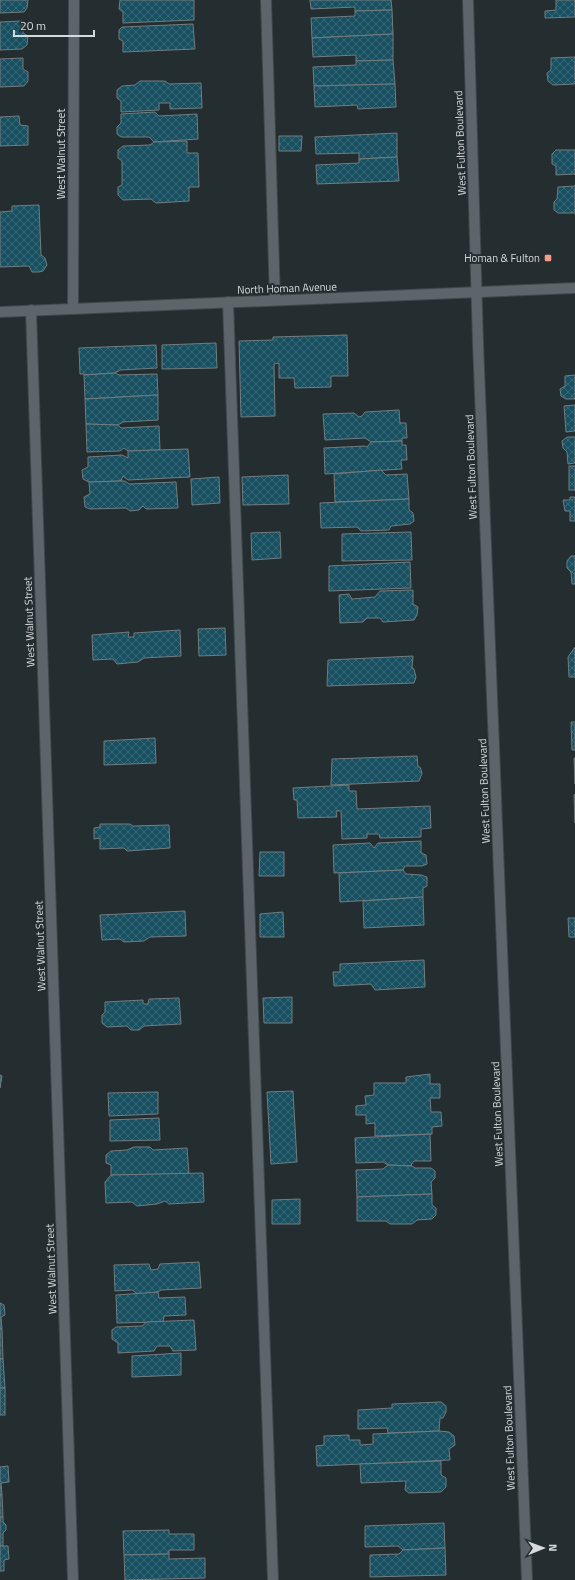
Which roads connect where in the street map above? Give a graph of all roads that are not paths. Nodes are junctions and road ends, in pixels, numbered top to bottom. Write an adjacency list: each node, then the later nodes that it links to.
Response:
1 (74, 0): 8 (street, West Walnut Street)
2 (266, 0): 6 (street)
3 (468, 0): 5 (street, West Fulton Boulevard)
4 (575, 288): 5 (street, North Homan Avenue)
5 (477, 292): 6 (street, North Homan Avenue); 13 (street, West Fulton Boulevard)
6 (275, 300): 7 (street, North Homan Avenue)
7 (228, 302): 8 (street, North Homan Avenue); 12 (street)
8 (73, 309): 9 (street, North Homan Avenue)
9 (31, 310): 10 (street, North Homan Avenue); 11 (street, West Walnut Street)
10 (0, 312)
11 (73, 1580)
12 (273, 1580)
13 (527, 1580)

